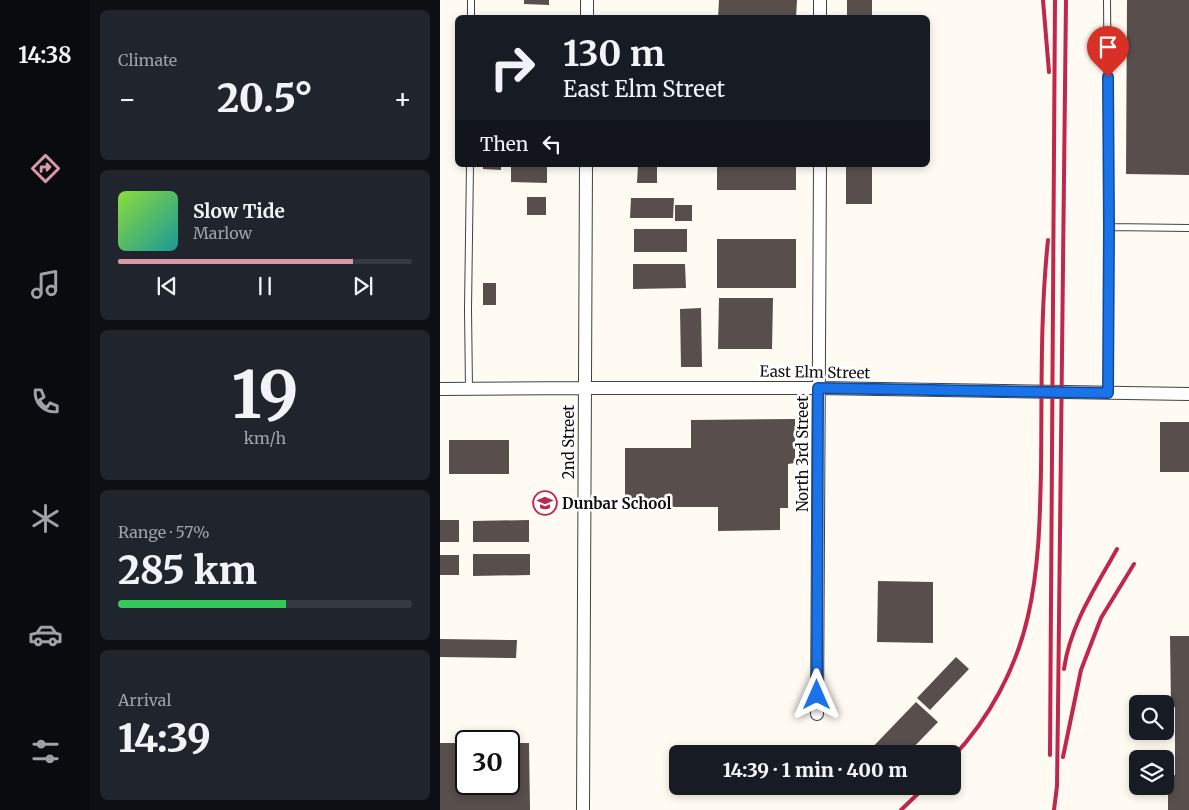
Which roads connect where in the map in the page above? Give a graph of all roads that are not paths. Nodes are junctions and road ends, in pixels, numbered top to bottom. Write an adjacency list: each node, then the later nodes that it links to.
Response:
1 (471, 0): 5 (lane)
2 (587, 0): 6 (street)
3 (820, 0): 7 (street)
4 (1107, 0): 11 (lane)
5 (470, 15)
6 (587, 15)
7 (820, 15)
8 (470, 167): 16 (lane)
9 (586, 167): 13 (street, 2nd Street)
10 (820, 167): 14 (street, North 3rd Street)
11 (1109, 227): 12 (lane); 17 (lane)
12 (1189, 228)
13 (584, 388): 14 (street, East Elm Street); 16 (street, East Elm Street); 20 (street, 2nd Street)
14 (818, 388): 17 (street, East Elm Street); 19 (street, North 3rd Street)
15 (440, 389): 16 (street, East Elm Street)
16 (469, 389)
17 (1108, 393): 18 (street, East Elm Street)
18 (1189, 394)
19 (817, 714)
20 (582, 810)

